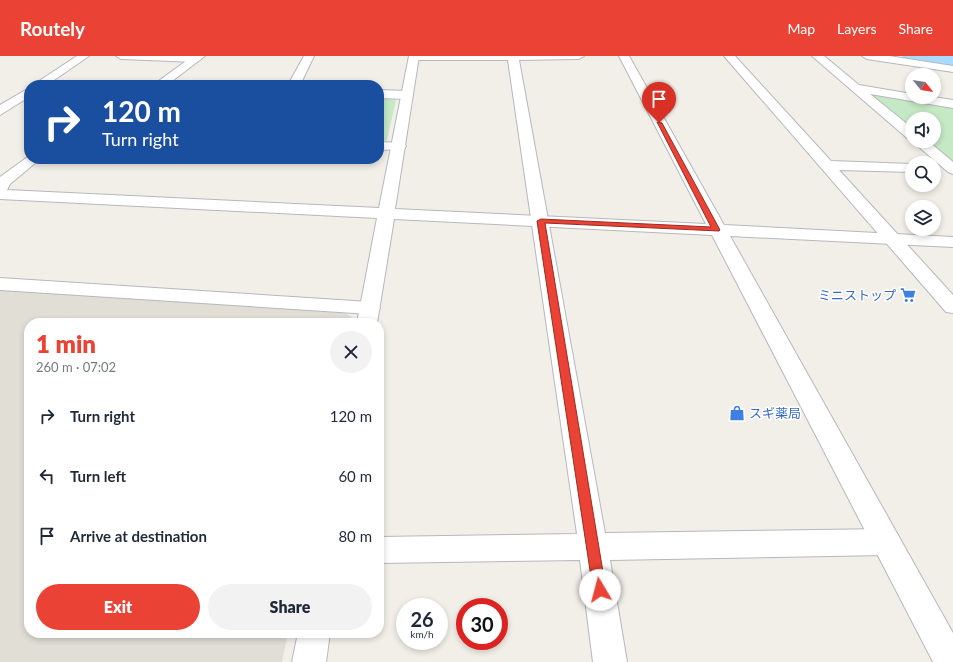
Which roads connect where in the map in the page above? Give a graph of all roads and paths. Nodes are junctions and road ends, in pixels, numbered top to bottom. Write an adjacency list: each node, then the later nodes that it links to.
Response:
1 (84, 56): 13 (street)
2 (120, 56): 11 (street)
3 (309, 56): 15 (street)
4 (414, 56): 5 (street); 19 (street)
5 (513, 56): 6 (street); 34 (street)
6 (579, 56)
7 (624, 56): 35 (street)
8 (729, 56): 27 (street)
9 (817, 56): 16 (street)
10 (866, 56): 12 (street)
11 (198, 58): 14 (street)
12 (953, 69)
13 (47, 80)
14 (166, 80)
15 (297, 80)
16 (855, 88): 20 (street); 22 (street)
17 (384, 94): 19 (street)
18 (24, 95): 21 (street)
19 (407, 95): 24 (street)
20 (953, 104)
21 (0, 111)
22 (905, 130)
23 (384, 146): 24 (street)
24 (399, 146): 33 (street)
25 (927, 148): 30 (street)
26 (27, 164): 31 (street)
27 (827, 166): 28 (street); 36 (street)
28 (905, 168)
29 (941, 169): 30 (street)
30 (953, 170)
31 (0, 188)
32 (0, 194): 33 (street)
33 (387, 213): 34 (street); 40 (street)
34 (541, 221): 35 (street); 42 (street)
35 (716, 230): 36 (street); 41 (street)
36 (892, 239): 37 (street); 39 (street)
37 (953, 242)
38 (0, 284): 40 (street)
39 (953, 307)
40 (368, 315)
41 (887, 542): 42 (street); 47 (street)
42 (593, 546): 43 (street); 46 (street)
43 (384, 550)
44 (313, 638): 45 (street)
45 (309, 662)
46 (610, 662)
47 (951, 662)

